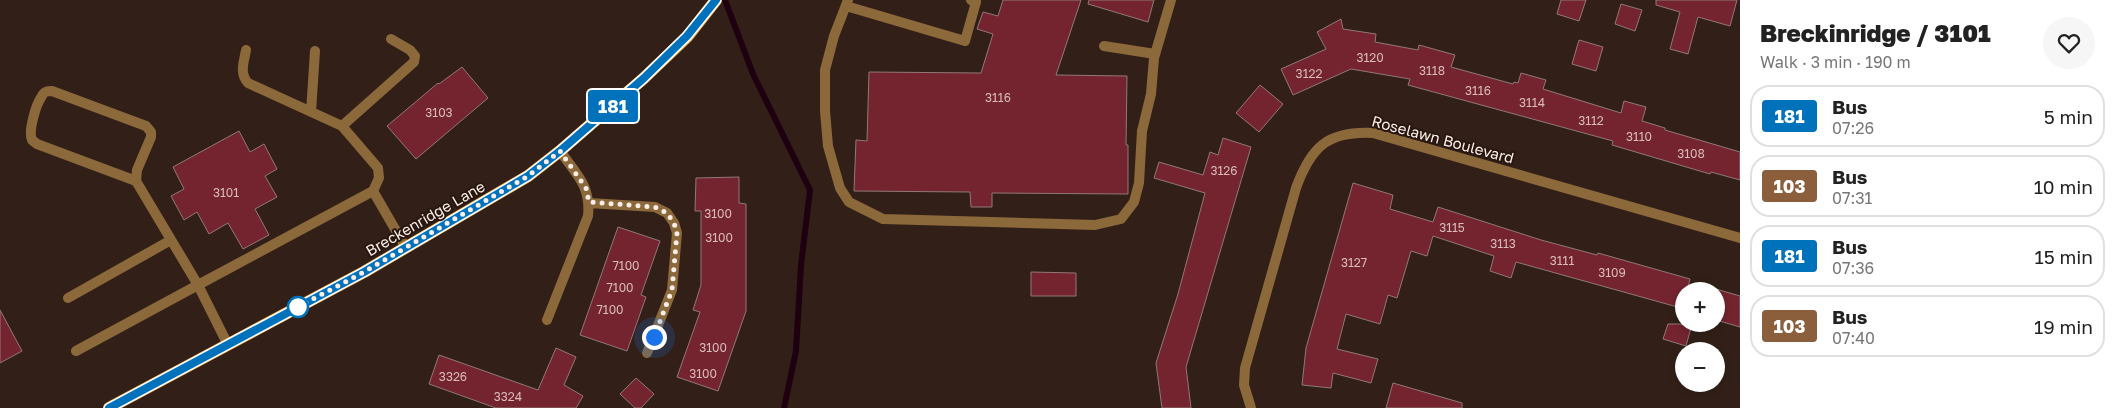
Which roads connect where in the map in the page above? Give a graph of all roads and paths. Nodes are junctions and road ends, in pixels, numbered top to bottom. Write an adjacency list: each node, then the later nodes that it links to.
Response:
1 (716, 0): 12 (main road, Breckenridge Lane)
2 (970, 0): 4 (street)
3 (1171, 0): 9 (street)
4 (847, 3): 9 (street)
5 (391, 38): 11 (street)
6 (1104, 46): 9 (street)
7 (246, 50): 10 (street)
8 (315, 51): 10 (street)
9 (1155, 54)
10 (311, 112): 11 (street)
11 (342, 126): 14 (street)
12 (560, 151): 15 (street); 18 (main road, Breckenridge Lane)
13 (136, 181): 13 (street); 17 (street)
14 (373, 191): 18 (street); 19 (street)
15 (589, 202): 21 (street); 24 (street)
16 (1740, 238): 26 (street, Roselawn Boulevard)
17 (171, 240): 19 (street); 20 (street)
18 (406, 248): 22 (main road, Breckenridge Lane)
19 (198, 285): 22 (street); 23 (street)
20 (68, 298)
21 (546, 320)
22 (228, 345): 25 (main road, Breckenridge Lane)
23 (76, 351)
24 (647, 353)
25 (109, 408)
26 (1251, 408)

